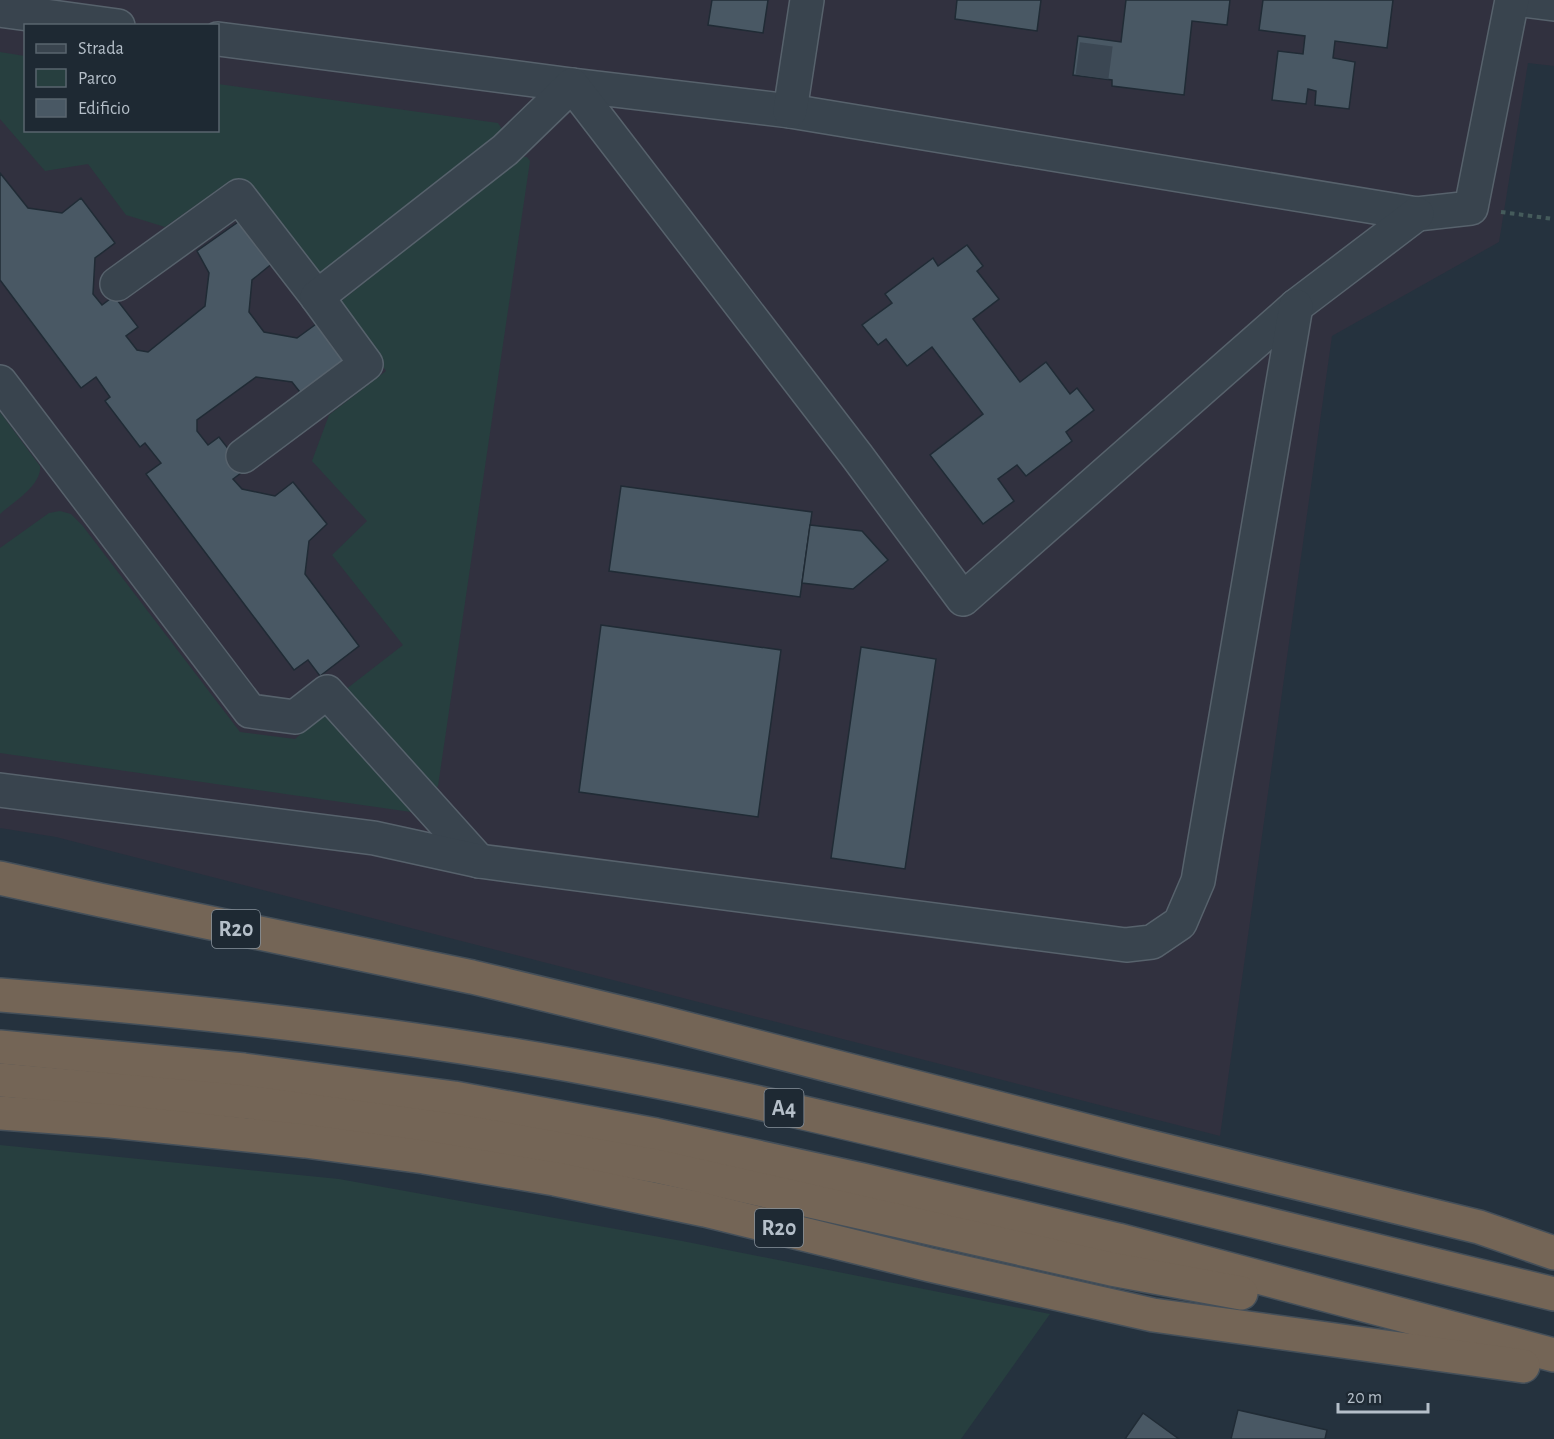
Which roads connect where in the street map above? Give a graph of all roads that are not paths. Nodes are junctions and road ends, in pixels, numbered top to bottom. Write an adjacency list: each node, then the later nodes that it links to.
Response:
1 (807, 0): 9 (lane)
2 (1512, 0): 10 (lane)
3 (1523, 0): 4 (lane)
4 (1554, 4)
5 (0, 10): 6 (lane)
6 (103, 24)
7 (219, 39): 8 (lane)
8 (572, 85): 9 (lane); 12 (lane); 13 (lane)
9 (790, 111): 10 (lane)
10 (1417, 214): 13 (lane)
11 (117, 284): 12 (lane)
12 (317, 297): 15 (lane)
13 (1296, 306): 17 (lane)
14 (0, 382): 17 (lane)
15 (243, 456)
16 (0, 790): 17 (lane)
17 (479, 861)
18 (0, 878): 23 (highway, R20)
19 (0, 995): 24 (highway, A4)
20 (0, 1047): 25 (highway, A4)
21 (0, 1080): 25 (highway)
22 (0, 1113): 27 (highway, R20)
23 (1554, 1253)
24 (1554, 1294)
25 (1502, 1342): 26 (highway, A4)
26 (1554, 1355)
27 (1554, 1371)

